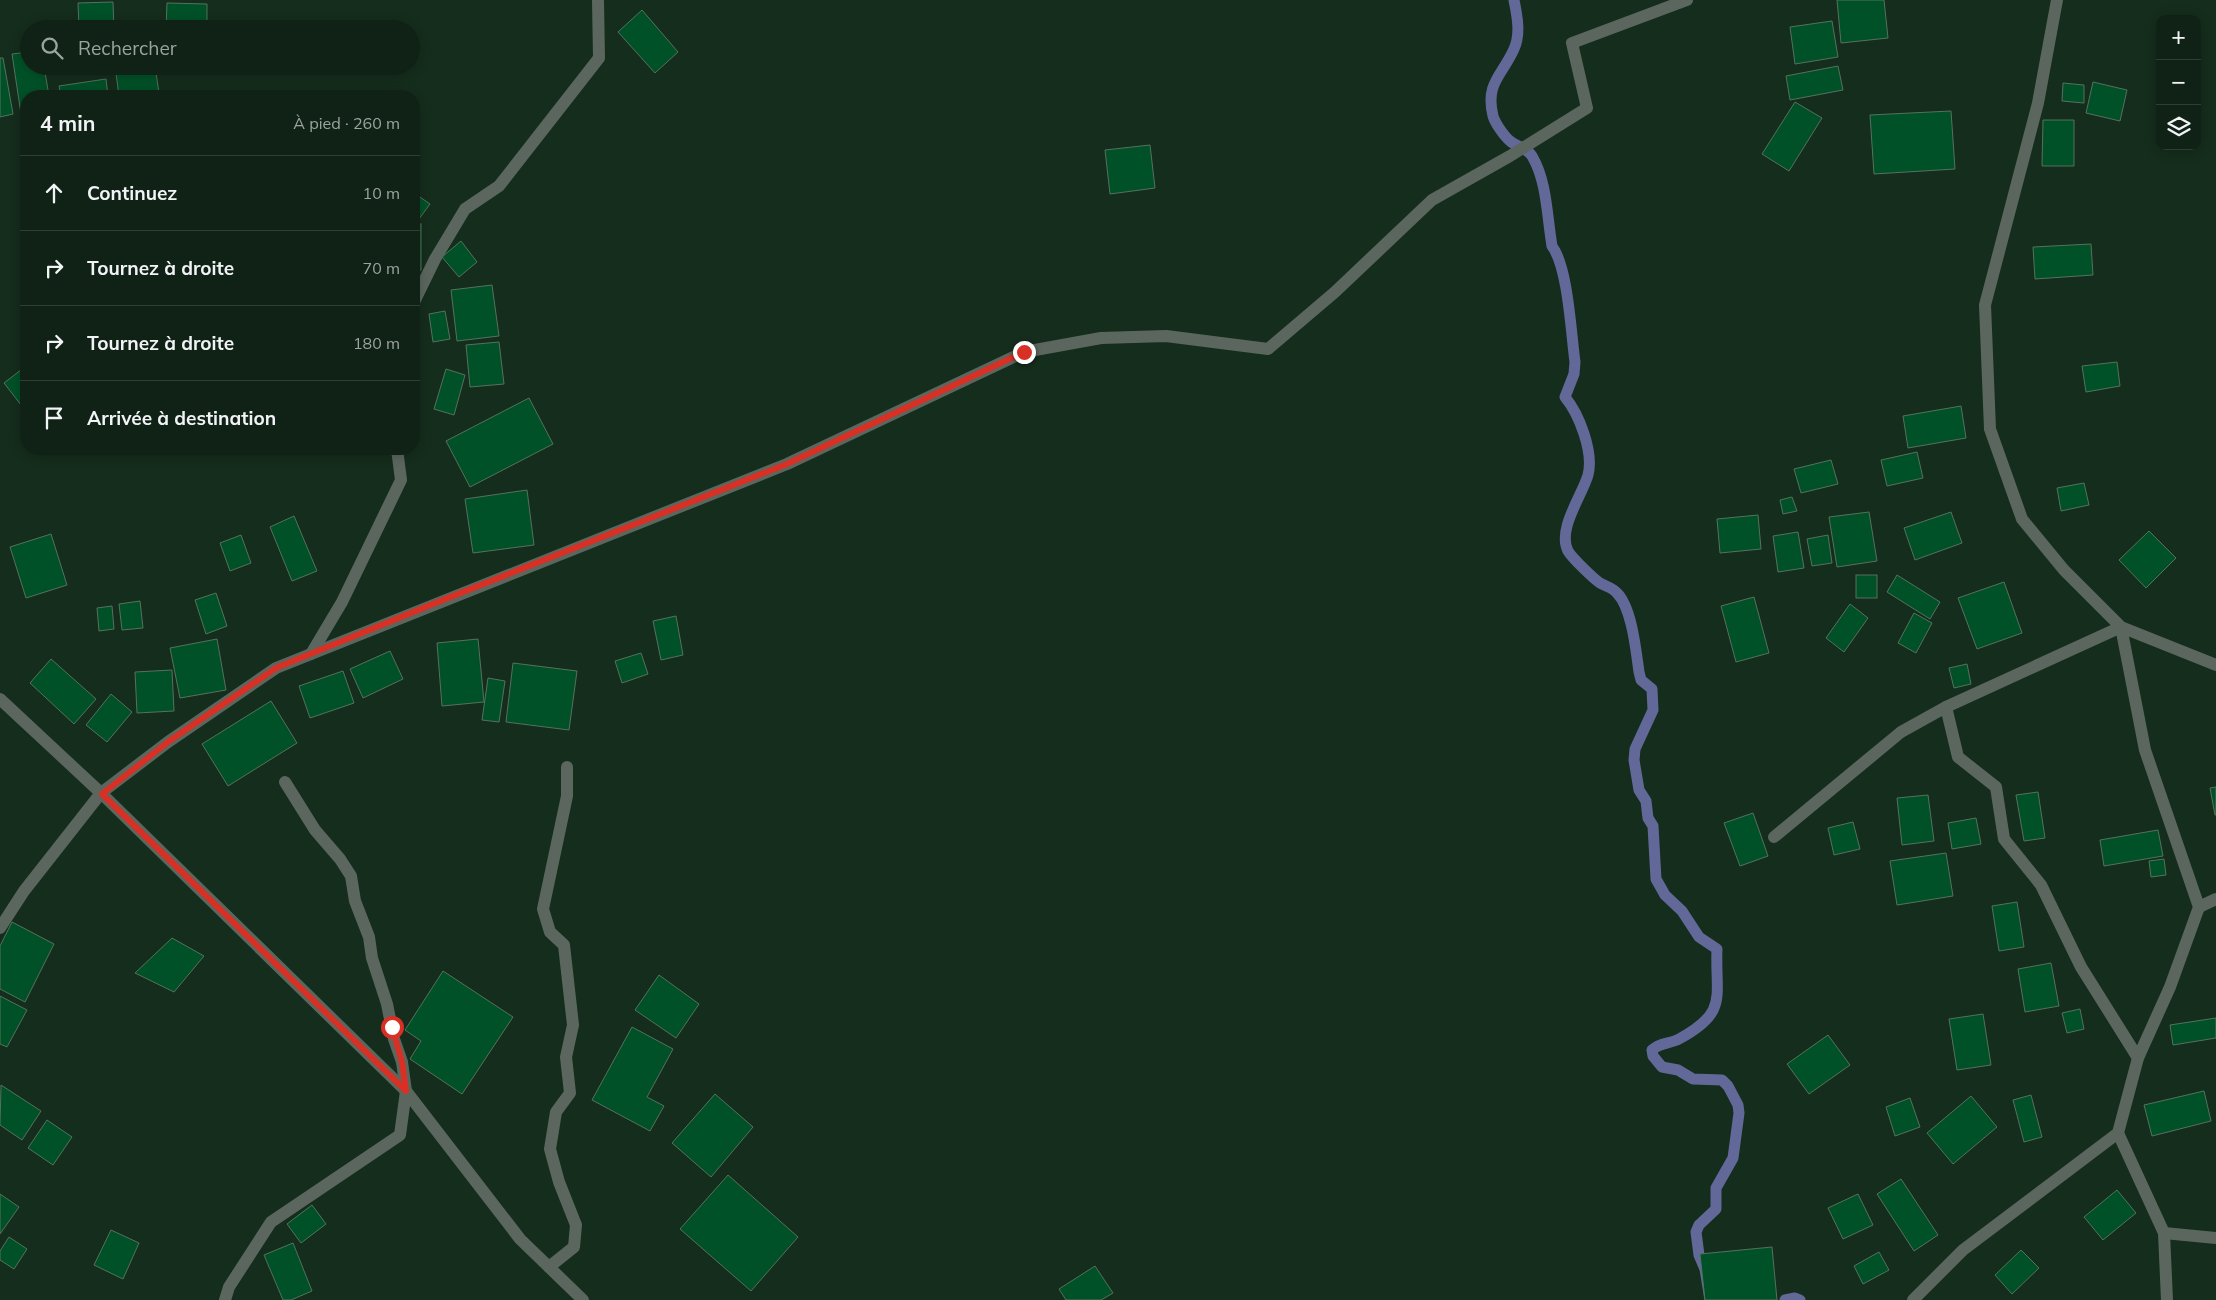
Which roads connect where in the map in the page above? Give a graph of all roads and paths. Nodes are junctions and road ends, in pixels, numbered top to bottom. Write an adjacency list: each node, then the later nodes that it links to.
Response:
1 (598, 0): 4 (street)
2 (1686, 0): 7 (street)
3 (2058, 0): 6 (street)
4 (420, 290)
5 (397, 455): 7 (street)
6 (2121, 627): 8 (street); 10 (street); 16 (street)
7 (311, 654): 13 (street)
8 (2216, 665)
9 (0, 698): 13 (street)
10 (1946, 707): 14 (street); 18 (street)
11 (568, 767): 23 (street)
12 (285, 782): 19 (street)
13 (102, 794): 17 (street); 19 (street)
14 (1774, 838)
15 (2216, 899): 16 (street)
16 (2199, 907): 18 (street)
17 (0, 928)
18 (2138, 1058): 20 (street)
19 (406, 1091): 23 (street); 24 (street)
20 (2118, 1133): 21 (street); 26 (street)
21 (2164, 1233): 22 (street); 27 (street)
22 (2216, 1238)
23 (549, 1267): 25 (street)
24 (225, 1300)
25 (583, 1300)
26 (1913, 1300)
27 (2167, 1300)

